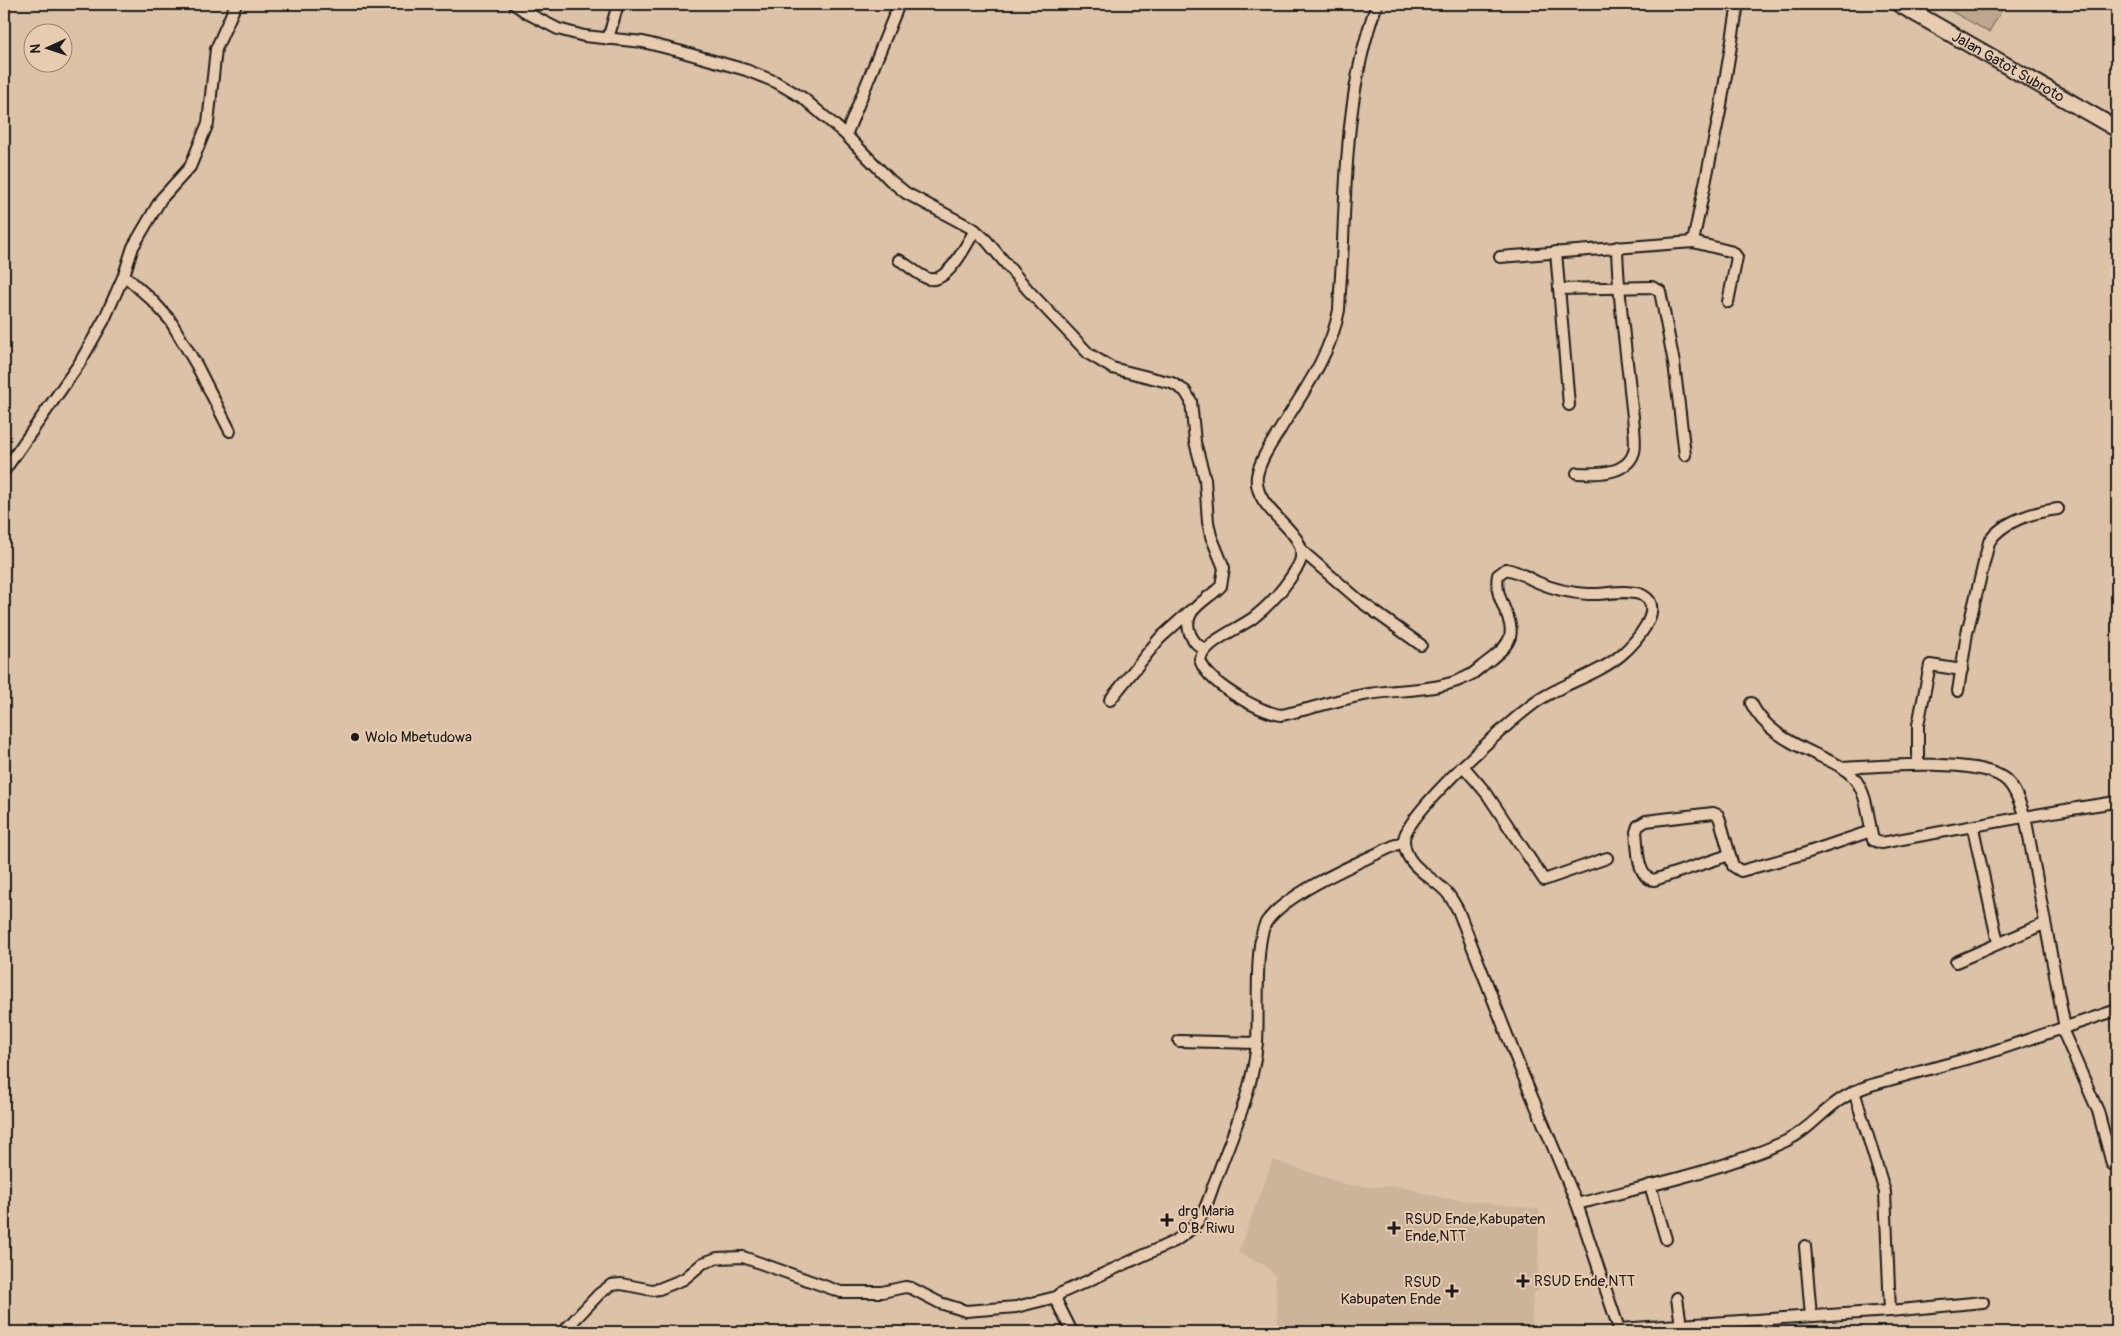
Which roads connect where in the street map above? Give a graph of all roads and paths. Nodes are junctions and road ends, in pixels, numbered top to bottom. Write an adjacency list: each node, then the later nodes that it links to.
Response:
1 (236, 4): 17 (street)
2 (514, 4): 8 (street)
3 (618, 4): 8 (street)
4 (899, 4): 10 (street)
5 (1377, 4): 27 (street)
6 (1738, 4): 12 (street)
7 (1899, 4): 9 (highway, Jalan Gatot Subroto)
8 (608, 39): 10 (street)
9 (2117, 129)
10 (846, 136): 11 (street)
11 (975, 230): 16 (street); 28 (street)
12 (1693, 242): 13 (street); 20 (street)
13 (1617, 247): 14 (street); 18 (street)
14 (1556, 252): 15 (street); 19 (street)
15 (1500, 257)
16 (900, 260)
17 (124, 274): 22 (street); 24 (street)
18 (1618, 286): 19 (street); 23 (street); 25 (street)
19 (1559, 289): 21 (street)
20 (1728, 302)
21 (1569, 405)
22 (230, 430)
23 (1685, 455)
24 (4, 471)
25 (1577, 474)
26 (2058, 509): 31 (street)
27 (1302, 551): 29 (street); 30 (street)
28 (1192, 610): 30 (street); 33 (street)
29 (1421, 645)
30 (1205, 649): 36 (street)
31 (1962, 670): 32 (street); 35 (street)
32 (1958, 691)
33 (1110, 700)
34 (1750, 703): 37 (street)
35 (1918, 764): 37 (street); 39 (street)
36 (1464, 766): 42 (street); 44 (street)
37 (1842, 768): 41 (street)
38 (2117, 802): 39 (street)
39 (2025, 816): 40 (street); 45 (street)
40 (1973, 828): 41 (street); 46 (street)
41 (1871, 831): 43 (street)
42 (1404, 841): 51 (street); 55 (street)
43 (1729, 855): 43 (street)
44 (1606, 858)
45 (2044, 924): 46 (street); 49 (street)
46 (1998, 943): 47 (street)
47 (1956, 962)
48 (2117, 1010): 49 (street)
49 (2063, 1029): 52 (street); 53 (street)
50 (1179, 1041): 51 (street)
51 (1257, 1043): 58 (street)
52 (1854, 1091): 54 (street); 61 (street)
53 (2112, 1164)
54 (1650, 1185): 55 (street); 56 (street)
55 (1577, 1204): 64 (street)
56 (1666, 1239)
57 (1805, 1246): 62 (street)
58 (1056, 1297): 65 (street); 66 (street)
59 (1677, 1298): 63 (street)
60 (1983, 1302): 61 (street)
61 (1890, 1311): 62 (street)
62 (1811, 1316): 63 (street)
63 (1681, 1325): 64 (street)
64 (1619, 1331)
65 (563, 1332)
66 (1072, 1332)

